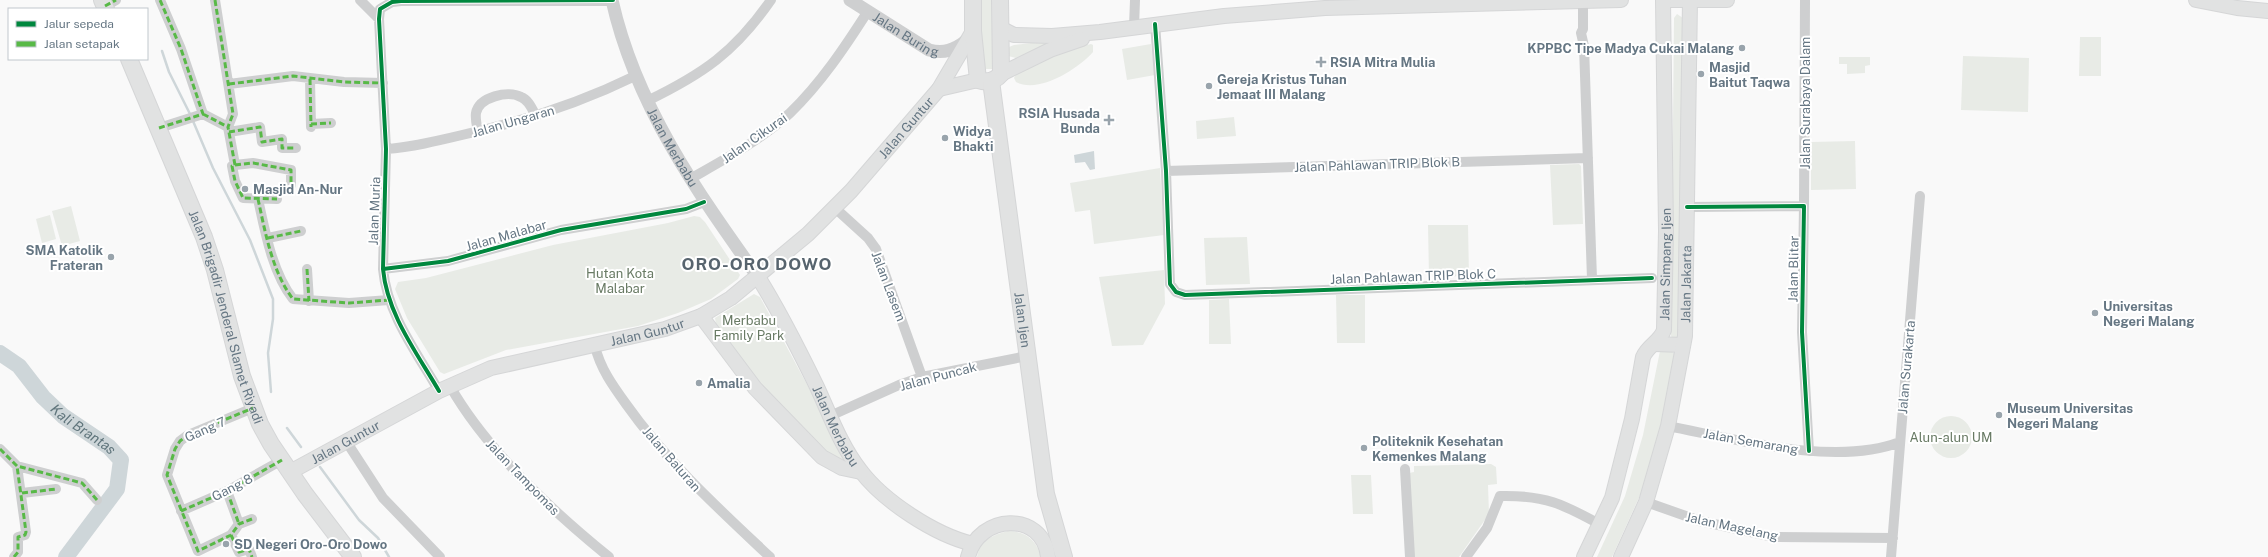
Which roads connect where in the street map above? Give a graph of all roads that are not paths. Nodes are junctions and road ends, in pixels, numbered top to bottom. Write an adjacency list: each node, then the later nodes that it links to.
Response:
1 (160, 0): 35 (street)
2 (215, 0): 31 (street)
3 (360, 0): 20 (street)
4 (612, 0): 20 (street); 27 (street, Jalan Merbabu)
5 (771, 0): 33 (street)
6 (850, 0): 18 (street, Jalan Buring)
7 (973, 0): 25 (main road)
8 (1000, 0): 23 (main road)
9 (1135, 0): 22 (street)
10 (1621, 0): 16 (main road)
11 (1663, 0): 12 (main road); 64 (main road, Jalan Simpang Ijen)
12 (1674, 0): 13 (main road)
13 (1690, 0): 14 (main road); 52 (main road, Jalan Jakarta)
14 (1727, 0)
15 (1805, 0): 51 (street, Jalan Surabaya Dalam)
16 (1583, 1): 21 (main road); 42 (street)
17 (2203, 1): 19 (main road)
18 (868, 11): 25 (street, Jalan Buring); 45 (street, Jalan Cikurai)
19 (2268, 11)
20 (379, 19): 30 (street, Jalan Muria)
21 (1156, 24): 22 (main road); 44 (street)
22 (1134, 27): 24 (main road)
23 (1000, 28): 24 (main road); 28 (main road)
24 (1100, 32): 28 (main road)
25 (969, 36): 28 (main road); 32 (main road, Jalan Guntur)
26 (129, 60): 38 (main road, Jalan Brigadir Jenderal Slamet Riyadi)
27 (635, 76): 33 (street, Jalan Merbabu); 34 (street, Jalan Ungaran)
28 (990, 78): 32 (main road); 67 (main road, Jalan Ijen)
29 (310, 79): 30 (street); 31 (street); 36 (street)
30 (382, 83): 41 (street, Jalan Muria)
31 (228, 84): 37 (street)
32 (938, 89): 53 (main road, Jalan Guntur)
33 (647, 101): 45 (street, Jalan Merbabu)
34 (536, 116): 39 (street, Jalan Ungaran); 39 (street)
35 (196, 117): 37 (street); 38 (street)
36 (331, 123)
37 (230, 126): 40 (street); 43 (street)
38 (159, 128): 70 (main road, Jalan Brigadir Jenderal Slamet Riyadi)
39 (478, 132): 41 (street, Jalan Ungaran)
40 (296, 148)
41 (386, 149): 57 (street, Jalan Muria)
42 (1588, 158): 44 (street, Jalan Pahlawan TRIP Blok B); 60 (street)
43 (235, 165): 46 (street); 48 (street)
44 (1166, 171): 60 (street, Jalan Pahlawan TRIP Blok C)
45 (690, 179): 50 (street, Jalan Merbabu)
46 (290, 185)
47 (1920, 196): 74 (street, Jalan Surakarta)
48 (258, 199): 49 (street); 55 (street)
49 (277, 199)
50 (704, 202): 57 (street, Jalan Malabar); 58 (street, Jalan Merbabu)
51 (1804, 206): 52 (street); 77 (street, Jalan Blitar)
52 (1687, 207): 65 (main road, Jalan Jakarta)
53 (834, 208): 58 (main road, Jalan Guntur); 68 (street, Jalan Lasem)
54 (300, 231): 55 (street)
55 (268, 238): 62 (street)
56 (307, 269): 62 (street)
57 (383, 270): 61 (street, Jalan Muria)
58 (758, 277): 63 (main road, Jalan Guntur); 71 (main road, Jalan Merbabu)
59 (1652, 278): 60 (street, Jalan Pahlawan TRIP Blok C)
60 (1592, 279)
61 (389, 300): 62 (street); 69 (street, Jalan Muria)
62 (309, 301)
63 (701, 316): 66 (main road, Jalan Guntur); 82 (main road, Jalan Merbabu)
64 (1654, 344): 65 (main road); 92 (main road, Jalan Simpang Ijen)
65 (1683, 345): 72 (main road, Jalan Jakarta)
66 (595, 346): 69 (main road, Jalan Guntur); 103 (street, Jalan Baluran)
67 (1027, 356): 68 (street, Jalan Puncak); 86 (main road, Jalan Ijen)
68 (922, 377): 71 (street, Jalan Puncak)
69 (444, 388): 73 (main road, Jalan Guntur); 102 (street, Jalan Tampomas)
70 (253, 408): 80 (main road, Jalan Brigadir Jenderal Slamet Riyadi); 89 (street, Gang 7)
71 (830, 416): 82 (main road, Jalan Merbabu)
72 (1668, 426): 77 (street, Jalan Semarang); 88 (main road, Jalan Jakarta)
73 (346, 441): 80 (main road, Jalan Guntur); 101 (street)
74 (1900, 442): 75 (street, Jalan Semarang); 78 (street, Jalan Surakarta)
75 (1883, 448): 77 (street, Jalan Semarang); 78 (street, Jalan Semarang)
76 (0, 449): 79 (street)
77 (1809, 450)
78 (1899, 454): 94 (street, Jalan Surakarta)
79 (17, 466): 85 (street); 87 (street)
80 (286, 466): 84 (street, Gang 8); 100 (main road, Jalan Brigadir Jenderal Slamet Riyadi)
81 (1405, 469): 106 (street)
82 (861, 472): 95 (main road, Jalan Merbabu)
83 (56, 489): 85 (street)
84 (227, 491): 89 (street, Gang 8); 91 (street)
85 (22, 493): 98 (street)
86 (1046, 494): 97 (main road); 105 (main road, Jalan Ijen)
87 (97, 500)
88 (1646, 502): 94 (street, Jalan Magelang); 109 (main road, Jalan Jakarta)
89 (181, 511): 96 (street)
90 (252, 519): 91 (street)
91 (239, 524): 93 (street)
92 (1600, 525): 107 (street); 108 (main road, Jalan Simpang Ijen)
93 (231, 535): 96 (street); 99 (street)
94 (1893, 538): 110 (street, Jalan Surakarta)
95 (973, 544): 97 (main road); 104 (main road)
96 (204, 553)
97 (1049, 555)
98 (14, 557)
99 (252, 557)
100 (353, 557)
101 (440, 557)
102 (609, 557)
103 (770, 557)
104 (968, 557)
105 (1064, 557)
106 (1410, 557)
107 (1466, 557)
108 (1584, 557)
109 (1621, 557)
110 (1892, 557)

